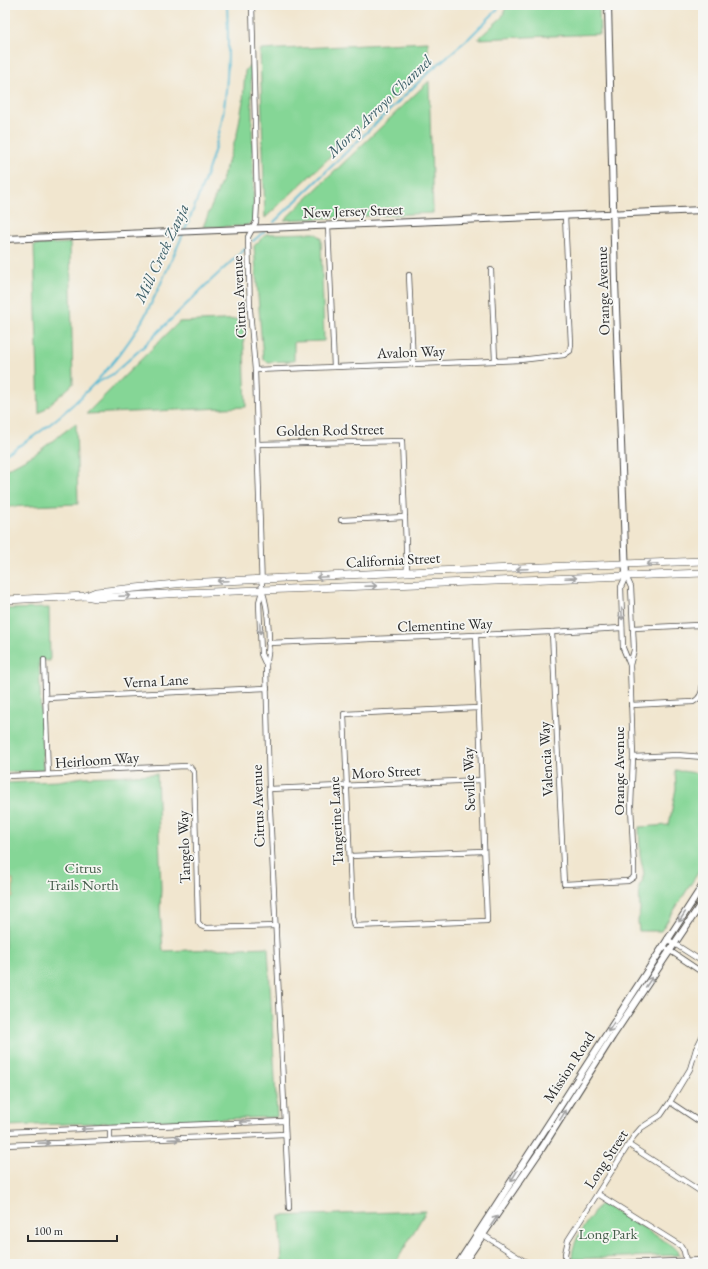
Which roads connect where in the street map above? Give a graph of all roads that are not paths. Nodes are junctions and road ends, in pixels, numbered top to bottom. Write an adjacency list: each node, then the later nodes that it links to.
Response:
1 (252, 5): 7 (street, Citrus Avenue)
2 (608, 5): 4 (street, Orange Avenue)
3 (703, 210): 4 (street, New Jersey Street)
4 (614, 214): 5 (street, New Jersey Street); 19 (street, Orange Avenue)
5 (565, 216): 6 (street, New Jersey Street); 11 (street, Avalon Way)
6 (328, 225): 7 (street, New Jersey Street); 13 (street)
7 (253, 229): 8 (street, New Jersey Street); 14 (street, Citrus Avenue)
8 (5, 239)
9 (491, 270): 11 (street)
10 (409, 275): 12 (street)
11 (495, 360): 12 (street, Avalon Way)
12 (413, 364): 13 (street, Avalon Way)
13 (334, 367): 14 (street, Avalon Way)
14 (255, 370): 15 (street, Citrus Avenue)
15 (258, 444): 16 (street, Golden Rod Street); 23 (street, Citrus Avenue)
16 (404, 517): 17 (street); 20 (street)
17 (341, 520)
18 (703, 561): 19 (main road, California Street, one-way to 19)
19 (626, 565): 20 (main road, California Street, one-way to 20); 22 (street, Orange Avenue)
20 (406, 572): 23 (main road, California Street, one-way to 23)
21 (703, 573): 22 (main road, California Street)
22 (626, 576): 24 (main road, California Street, one-way to 22); 28 (street, Orange Avenue, one-way to 28); 29 (street, Orange Avenue)
23 (262, 580): 24 (street, Citrus Avenue); 25 (main road, California Street, one-way to 25)
24 (262, 590): 25 (main road, California Street, one-way to 24); 32 (street, Citrus Avenue); 34 (street, Citrus Avenue, one-way to 34)
25 (86, 596): 26 (main road, California Street)
26 (5, 600)
27 (703, 626): 29 (street)
28 (622, 628): 30 (street, Clementine Way); 35 (street, Orange Avenue)
29 (633, 628): 35 (street, Orange Avenue)
30 (552, 632): 31 (street, Clementine Way); 51 (street, Valencia Way)
31 (476, 635): 32 (street, Clementine Way); 40 (street, Seville Way)
32 (268, 643): 34 (street, Citrus Avenue)
33 (44, 660): 38 (street)
34 (266, 665): 37 (street, Citrus Avenue)
35 (630, 665): 39 (street, Orange Avenue)
36 (703, 683): 39 (street)
37 (267, 688): 38 (street, Verna Lane); 48 (street, Citrus Avenue)
38 (46, 698): 44 (street)
39 (631, 705): 41 (street, Orange Avenue)
40 (478, 708): 46 (street, Seville Way); 47 (street, Tangerine Lane)
41 (633, 757): 42 (street); 51 (street, Orange Avenue)
42 (703, 757)
43 (190, 767): 44 (street, Heirloom Way); 54 (street, Tangelo Way)
44 (48, 775): 45 (street, Heirloom Way)
45 (5, 776)
46 (480, 780): 47 (street, Moro Street); 49 (street, Seville Way)
47 (347, 786): 48 (street, Moro Street); 50 (street, Tangerine Lane)
48 (269, 789): 54 (street, Citrus Avenue)
49 (484, 851): 50 (street); 55 (street, Seville Way)
50 (350, 856): 55 (street, Tangerine Lane)
51 (634, 877)
52 (703, 885): 56 (street, Mission Road, one-way to 56)
53 (703, 901): 57 (street, Mission Road)
54 (276, 926): 66 (street, Citrus Avenue)
55 (354, 926)
56 (667, 939): 57 (street); 58 (street, Mission Road)
57 (675, 943): 59 (street, Mission Road); 60 (street)
58 (663, 946): 59 (street); 77 (street, Mission Road, one-way to 77)
59 (670, 950): 61 (street); 77 (street, Mission Road, one-way to 59)
60 (703, 962)
61 (703, 972)
62 (703, 1035): 63 (street, Long Street)
63 (696, 1049): 64 (street); 65 (street, Long Street)
64 (703, 1053)
65 (670, 1102): 67 (street); 72 (street, Long Street)
66 (284, 1121): 68 (street, one-way to 68); 70 (street, Citrus Avenue)
67 (703, 1124)
68 (110, 1128): 69 (street, one-way to 69); 71 (street)
69 (5, 1132)
70 (285, 1134): 71 (street, one-way to 70); 76 (street, Citrus Avenue)
71 (110, 1141): 73 (street, one-way to 71)
72 (629, 1144): 74 (street); 75 (street, Long Street)
73 (5, 1145)
74 (703, 1193)
75 (598, 1194): 79 (street); 83 (street, Long Street)
76 (289, 1208)
77 (481, 1234): 80 (street, Mission Road); 81 (street, Mission Road); 82 (street)
78 (703, 1260): 79 (street)
79 (686, 1262): 85 (street)
80 (458, 1264)
81 (463, 1264)
82 (534, 1264)
83 (566, 1264)
84 (597, 1264): 85 (street)
85 (631, 1264)

